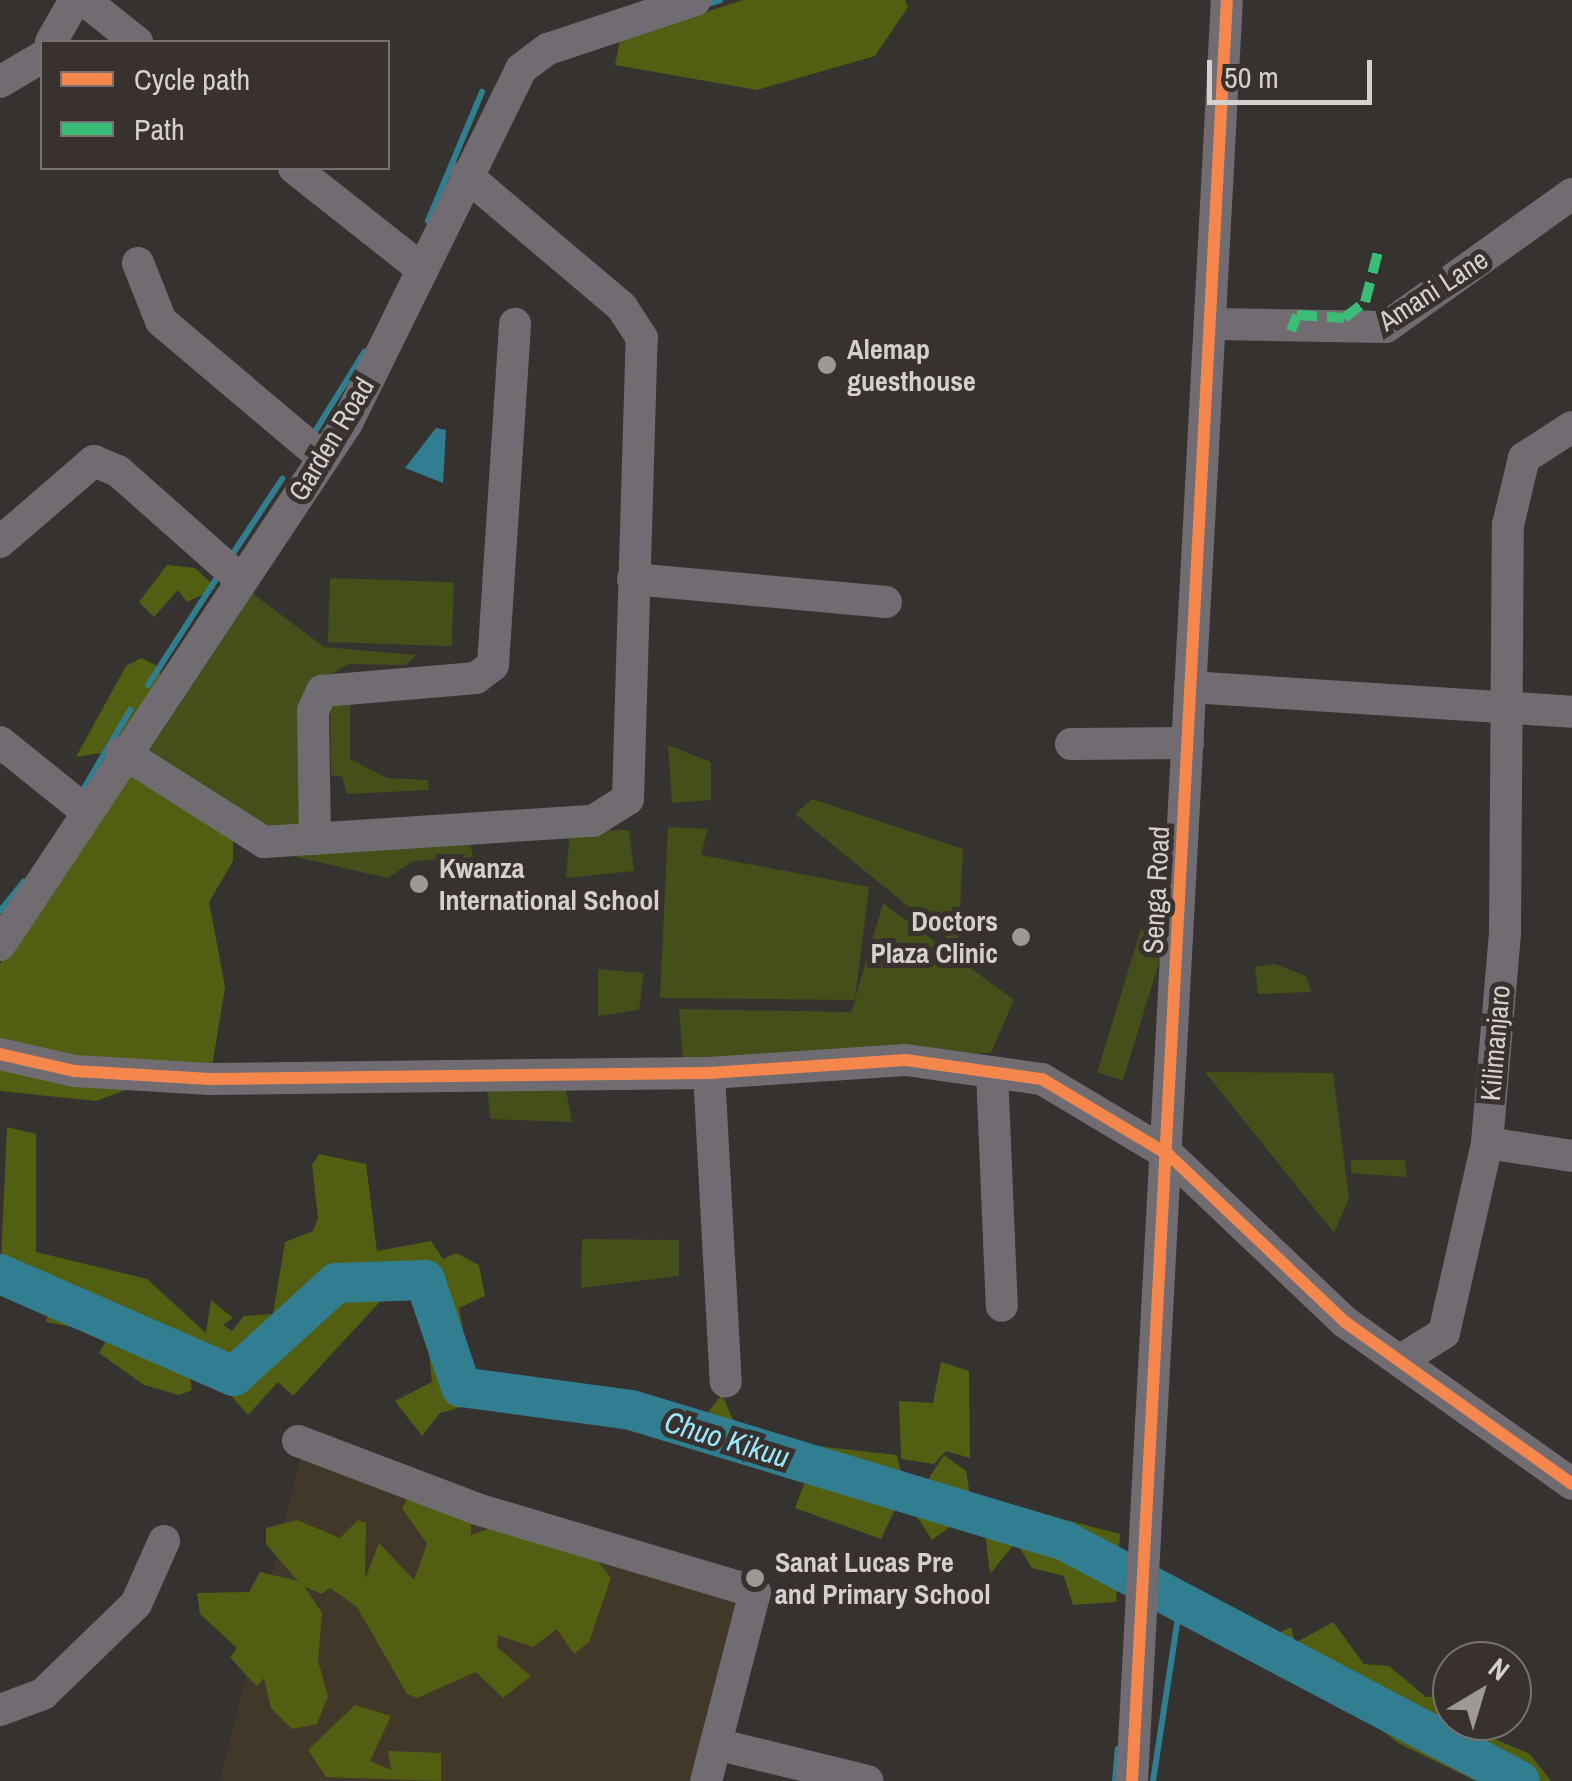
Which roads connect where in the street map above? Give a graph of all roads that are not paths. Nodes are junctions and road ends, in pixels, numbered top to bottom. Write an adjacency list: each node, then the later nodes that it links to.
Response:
1 (75, 0): 6 (street)
2 (84, 0): 7 (street)
3 (696, 0): 5 (street, Garden Road)
4 (1227, 0): 16 (street, Senga Road)
5 (640, 9): 11 (street, Garden Road)
6 (52, 40)
7 (134, 40)
8 (40, 58): 9 (street)
9 (0, 82)
10 (297, 170): 14 (street)
11 (466, 175): 14 (street, Garden Road); 20 (street)
12 (1572, 194): 16 (street, Amani Lane)
13 (138, 263): 18 (street)
14 (423, 270): 18 (street, Garden Road)
15 (514, 324): 31 (street)
16 (1217, 324): 23 (street, Senga Road)
17 (1572, 427): 24 (street, Kilimanjaro)
18 (323, 458): 21 (street, Garden Road)
19 (0, 542): 21 (street)
20 (633, 579): 22 (street); 31 (street)
21 (241, 580): 29 (street, Garden Road)
22 (886, 602)
23 (1190, 687): 24 (street); 27 (street, Senga Road)
24 (1512, 701): 25 (street); 36 (street, Kilimanjaro)
25 (1572, 712)
26 (0, 742): 30 (street)
27 (1188, 742): 28 (street); 37 (street, Senga Road)
28 (1071, 744)
29 (122, 752): 30 (street, Garden Road); 31 (street)
30 (85, 810): 32 (street, Garden Road)
31 (315, 839)
32 (0, 944)
33 (0, 1054): 35 (street)
34 (992, 1072): 35 (street); 37 (street); 39 (street)
35 (710, 1073): 41 (street)
36 (1487, 1143): 38 (street); 40 (street, Kilimanjaro)
37 (1169, 1155): 40 (street); 49 (street, Senga Road)
38 (1572, 1156)
39 (1002, 1306)
40 (1404, 1358): 43 (street)
41 (726, 1382)
42 (298, 1441): 46 (street)
43 (1572, 1484)
44 (164, 1541): 45 (street)
45 (0, 1710)
46 (716, 1744): 47 (street); 48 (street)
47 (706, 1781)
48 (868, 1781)
49 (1132, 1781)

